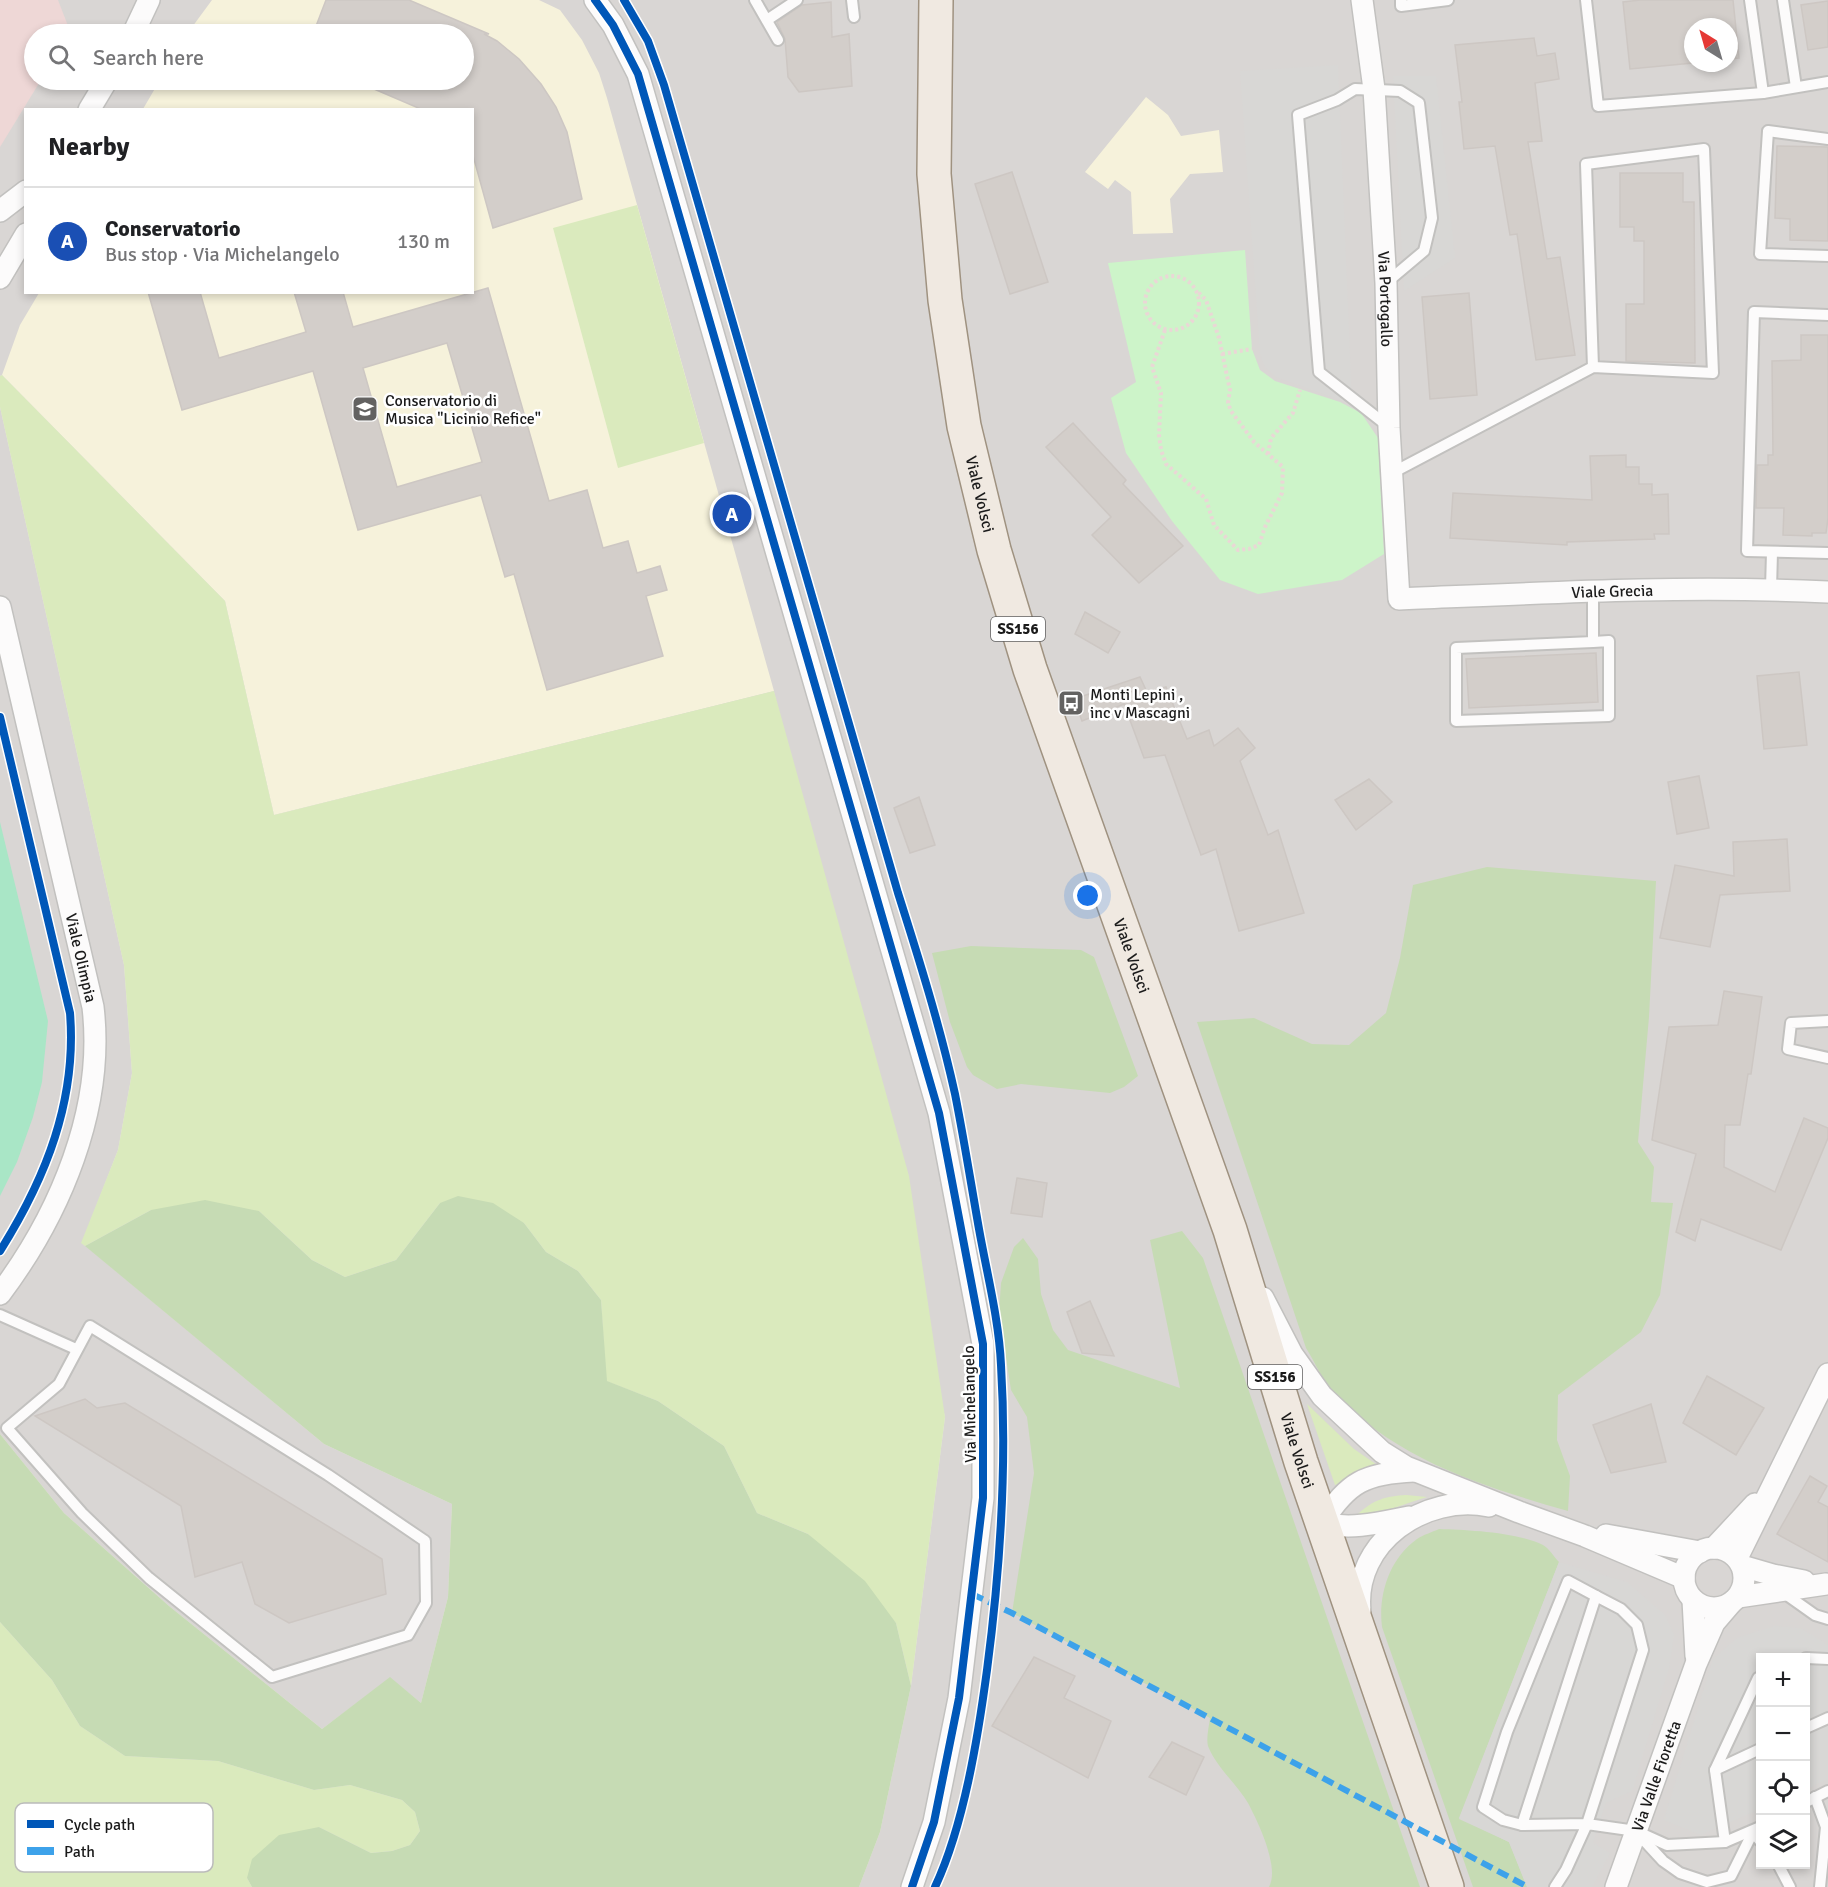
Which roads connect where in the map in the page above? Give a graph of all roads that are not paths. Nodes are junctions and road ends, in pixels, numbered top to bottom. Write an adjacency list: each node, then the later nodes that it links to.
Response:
1 (149, 0): 16 (street)
2 (160, 0): 17 (street)
3 (595, 0): 86 (street, Via Michelangelo)
4 (755, 0): 15 (lane)
5 (797, 0): 15 (lane)
6 (852, 0): 14 (lane)
7 (936, 0): 46 (main road, Viale Volsci / SS156)
8 (1362, 0): 21 (street, Via Portogallo)
9 (1401, 0): 10 (lane)
10 (1448, 0)
11 (1586, 0): 23 (lane)
12 (1750, 0): 23 (lane)
13 (1783, 0): 20 (lane)
14 (854, 17)
15 (766, 20): 18 (lane)
16 (139, 24)
17 (140, 24)
18 (778, 40)
19 (1828, 82): 20 (lane)
20 (1796, 87): 23 (lane)
21 (1374, 89): 31 (street, Via Portogallo); 31 (lane); 34 (lane)
22 (101, 90): 24 (street)
23 (1763, 93)
24 (90, 108)
25 (1828, 139): 29 (lane)
26 (24, 193): 27 (street)
27 (0, 212)
28 (24, 237): 30 (street)
29 (1828, 256)
30 (0, 278)
31 (1386, 283): 34 (street, Via Portogallo)
32 (1828, 315): 36 (lane)
33 (1593, 367): 33 (lane); 35 (lane)
34 (1389, 428): 35 (street, Via Portogallo)
35 (1392, 472): 41 (street, Via Portogallo)
36 (1772, 552): 37 (lane); 39 (lane)
37 (1828, 553)
38 (1593, 590): 39 (street, Viale Grecia); 41 (street, Viale Grecia); 43 (lane)
39 (1771, 590): 40 (street, Viale Grecia)
40 (1828, 592)
41 (1399, 599)
42 (1, 620): 47 (street, Viale Olimpia)
43 (1593, 642): 43 (lane)
44 (1828, 1021): 45 (lane)
45 (1828, 1058)
46 (1230, 1230): 52 (street); 55 (main road, Viale Volsci / SS156)
47 (0, 1294)
48 (0, 1315): 49 (lane)
49 (76, 1349): 49 (lane)
50 (1828, 1374): 51 (street)
51 (1785, 1462): 57 (street); 58 (street)
52 (1414, 1471): 53 (street); 55 (street)
53 (1519, 1512): 54 (street); 56 (street)
54 (1414, 1516): 55 (street); 66 (street)
55 (1322, 1523): 66 (main road, Viale Volsci / SS156)
56 (1559, 1526): 57 (street); 59 (street)
57 (1707, 1550): 58 (street); 59 (street)
58 (1739, 1562): 60 (street); 64 (street)
59 (1684, 1578): 63 (street)
60 (1827, 1585): 61 (street)
61 (1778, 1590): 64 (street); 65 (lane)
62 (1596, 1596): 77 (lane); 78 (lane); 78 (lane)
63 (1693, 1600): 64 (street); 69 (street, Via Valle Fioretta)
64 (1735, 1600): 69 (street, Via Valle Fioretta)
65 (1828, 1619)
66 (1364, 1643): 87 (main road, Viale Volsci / SS156)
67 (1810, 1658): 68 (lane)
68 (1828, 1659)
69 (1696, 1664): 81 (street, Via Valle Fioretta)
70 (1756, 1682): 74 (lane)
71 (1828, 1718): 72 (lane)
72 (1810, 1726)
73 (1756, 1751): 74 (lane)
74 (1715, 1770): 83 (lane)
75 (1828, 1791): 76 (lane)
76 (1810, 1800): 79 (lane)
77 (1587, 1824): 78 (lane); 81 (lane); 88 (lane)
78 (1522, 1825)
79 (1827, 1827): 91 (lane)
80 (1756, 1829): 83 (lane)
81 (1636, 1831): 83 (lane); 85 (lane); 89 (street, Via Valle Fioretta)
82 (1756, 1831): 85 (lane)
83 (1725, 1842)
84 (1781, 1869): 90 (lane)
85 (1712, 1884)
86 (912, 1887)
87 (1447, 1887)
88 (1555, 1887)
89 (1616, 1887)
90 (1790, 1887)
91 (1820, 1887)

